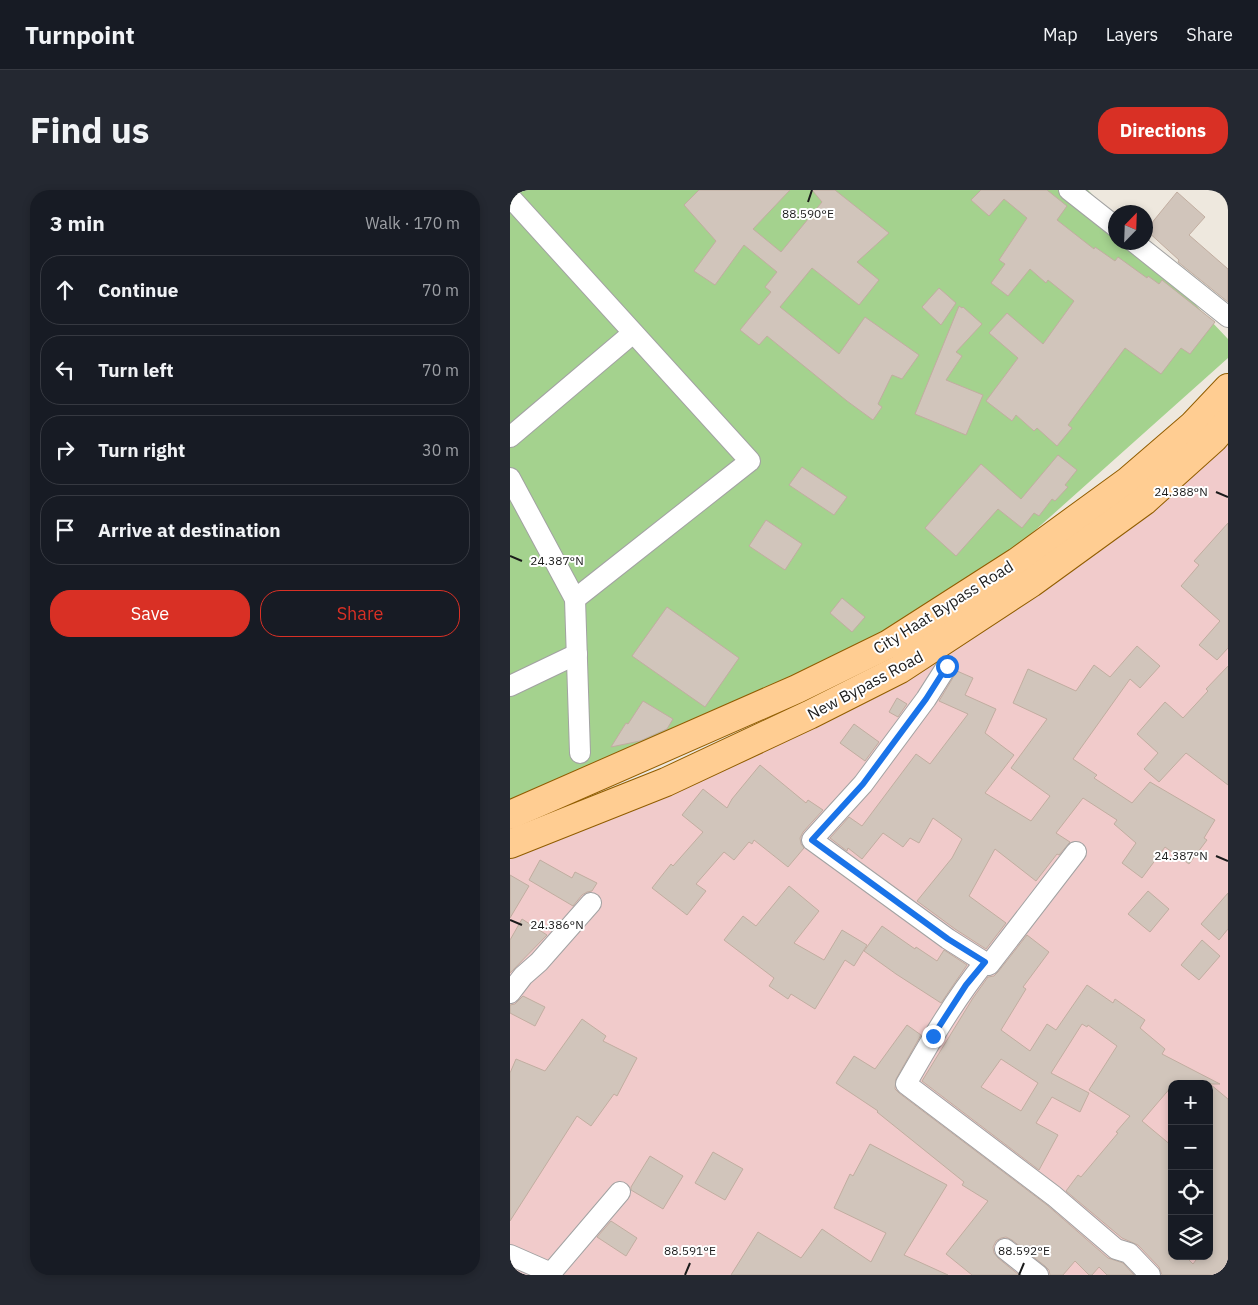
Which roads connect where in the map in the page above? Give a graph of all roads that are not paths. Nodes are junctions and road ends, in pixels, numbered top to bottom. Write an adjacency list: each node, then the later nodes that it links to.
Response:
1 (1069, 190): 3 (street)
2 (510, 197): 6 (street)
3 (1108, 221)
4 (1144, 250): 5 (street)
5 (1228, 317)
6 (633, 333): 9 (street); 11 (street)
7 (1228, 388): 16 (main road, City Haat Bypass Road)
8 (1228, 422): 17 (main road, New Bypass Road)
9 (510, 436)
10 (510, 478): 11 (street)
11 (575, 598): 12 (street)
12 (577, 654): 14 (street); 15 (street)
13 (947, 666): 20 (street)
14 (510, 686)
15 (580, 753)
16 (510, 815)
17 (510, 844)
18 (1076, 852): 20 (street)
19 (591, 903): 21 (street)
20 (985, 962): 27 (street)
21 (510, 993)
22 (620, 1192): 25 (street)
23 (1005, 1249): 26 (street)
24 (510, 1255): 25 (street)
25 (564, 1271)
26 (1038, 1275)
27 (1150, 1275)

